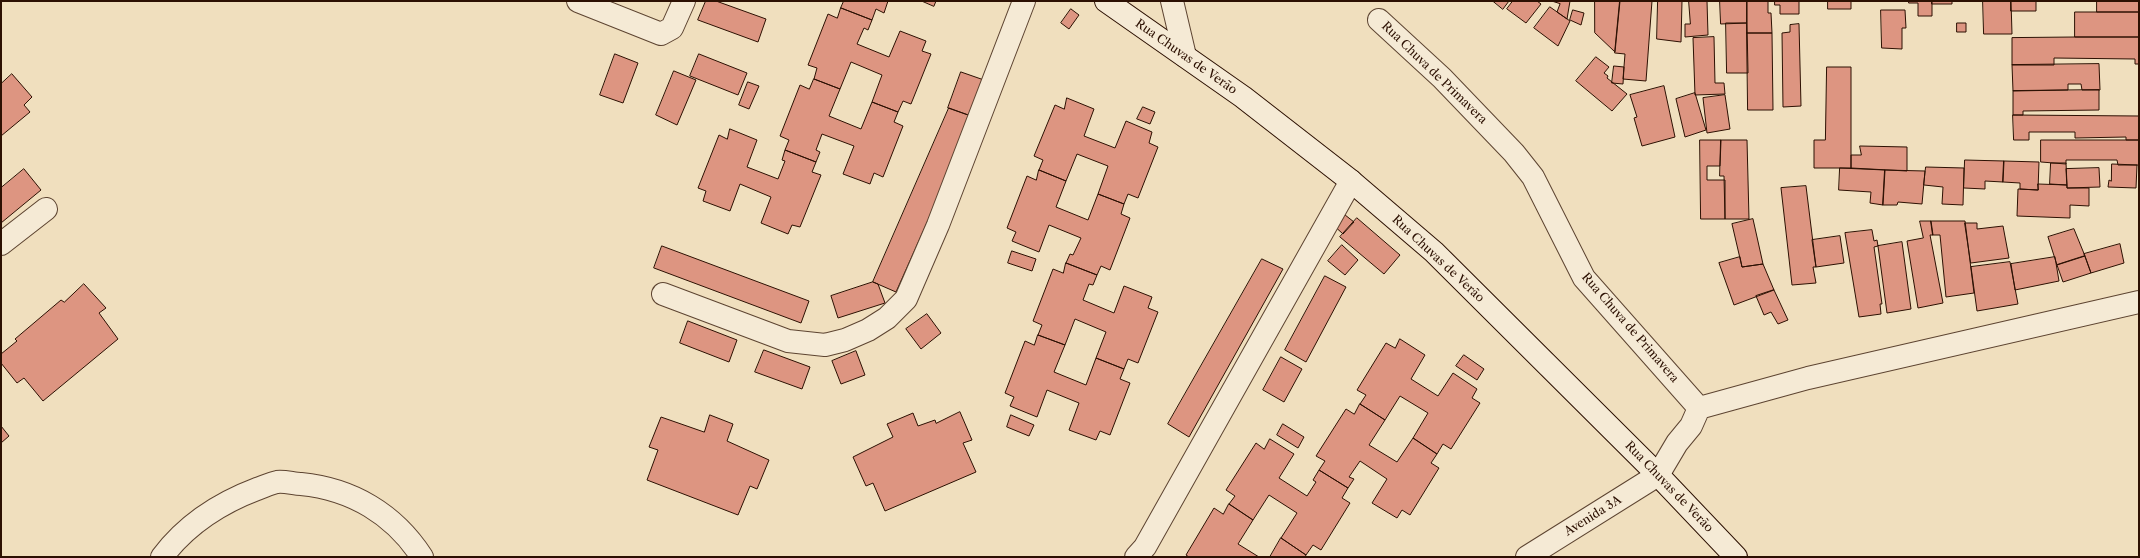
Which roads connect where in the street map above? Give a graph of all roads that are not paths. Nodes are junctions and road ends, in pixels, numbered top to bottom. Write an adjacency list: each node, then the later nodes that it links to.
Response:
1 (578, 1): 2 (street)
2 (684, 1)
3 (1024, 1): 11 (street)
4 (1106, 1): 7 (street, Rua Chuvas de Verão)
5 (1172, 1): 7 (street)
6 (1379, 20): 13 (street, Rua Chuva de Primavera)
7 (1185, 56): 8 (street, Rua Chuvas de Verão)
8 (1352, 181): 14 (street, Rua Chuvas de Verão); 17 (street)
9 (46, 209): 10 (street)
10 (1, 244)
11 (663, 294)
12 (2139, 302): 13 (street)
13 (1699, 408): 14 (street)
14 (1658, 475): 18 (street, Avenida 3A); 19 (street, Rua Chuvas de Verão)
15 (162, 557): 16 (street)
16 (422, 557)
17 (1136, 557)
18 (1527, 557)
19 (1736, 557)

